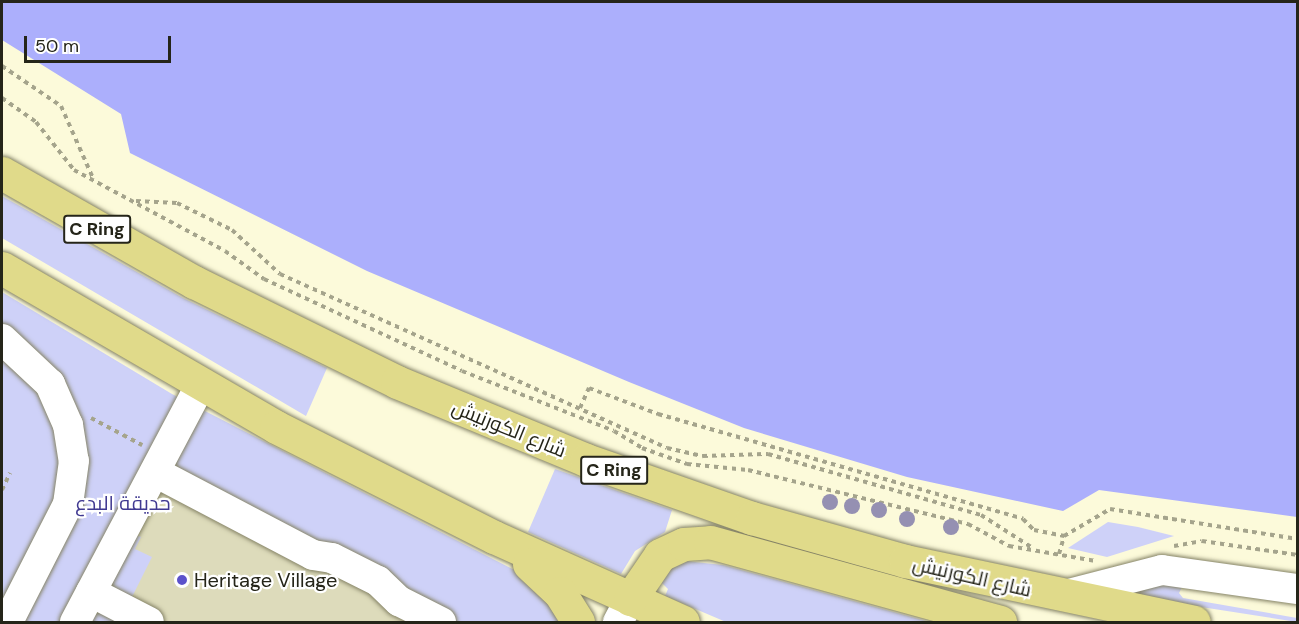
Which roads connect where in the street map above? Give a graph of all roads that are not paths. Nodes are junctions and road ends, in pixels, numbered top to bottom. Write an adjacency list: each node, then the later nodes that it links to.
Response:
1 (2, 173): 8 (highway, شارع الكورنيش / C Ring)
2 (2, 268): 4 (highway)
3 (2, 339): 11 (street)
4 (200, 386): 5 (street); 6 (highway)
5 (157, 469): 9 (street); 14 (street)
6 (494, 537): 10 (highway); 15 (highway)
7 (1298, 589): 8 (street)
8 (1057, 597): 18 (highway, شارع الكورنيش / C Ring)
9 (96, 604): 12 (street); 13 (street)
10 (624, 611): 16 (highway); 17 (highway)
11 (8, 622)
12 (75, 622)
13 (149, 622)
14 (441, 622)
15 (578, 622)
16 (683, 622)
17 (1000, 622)
18 (1194, 622)

